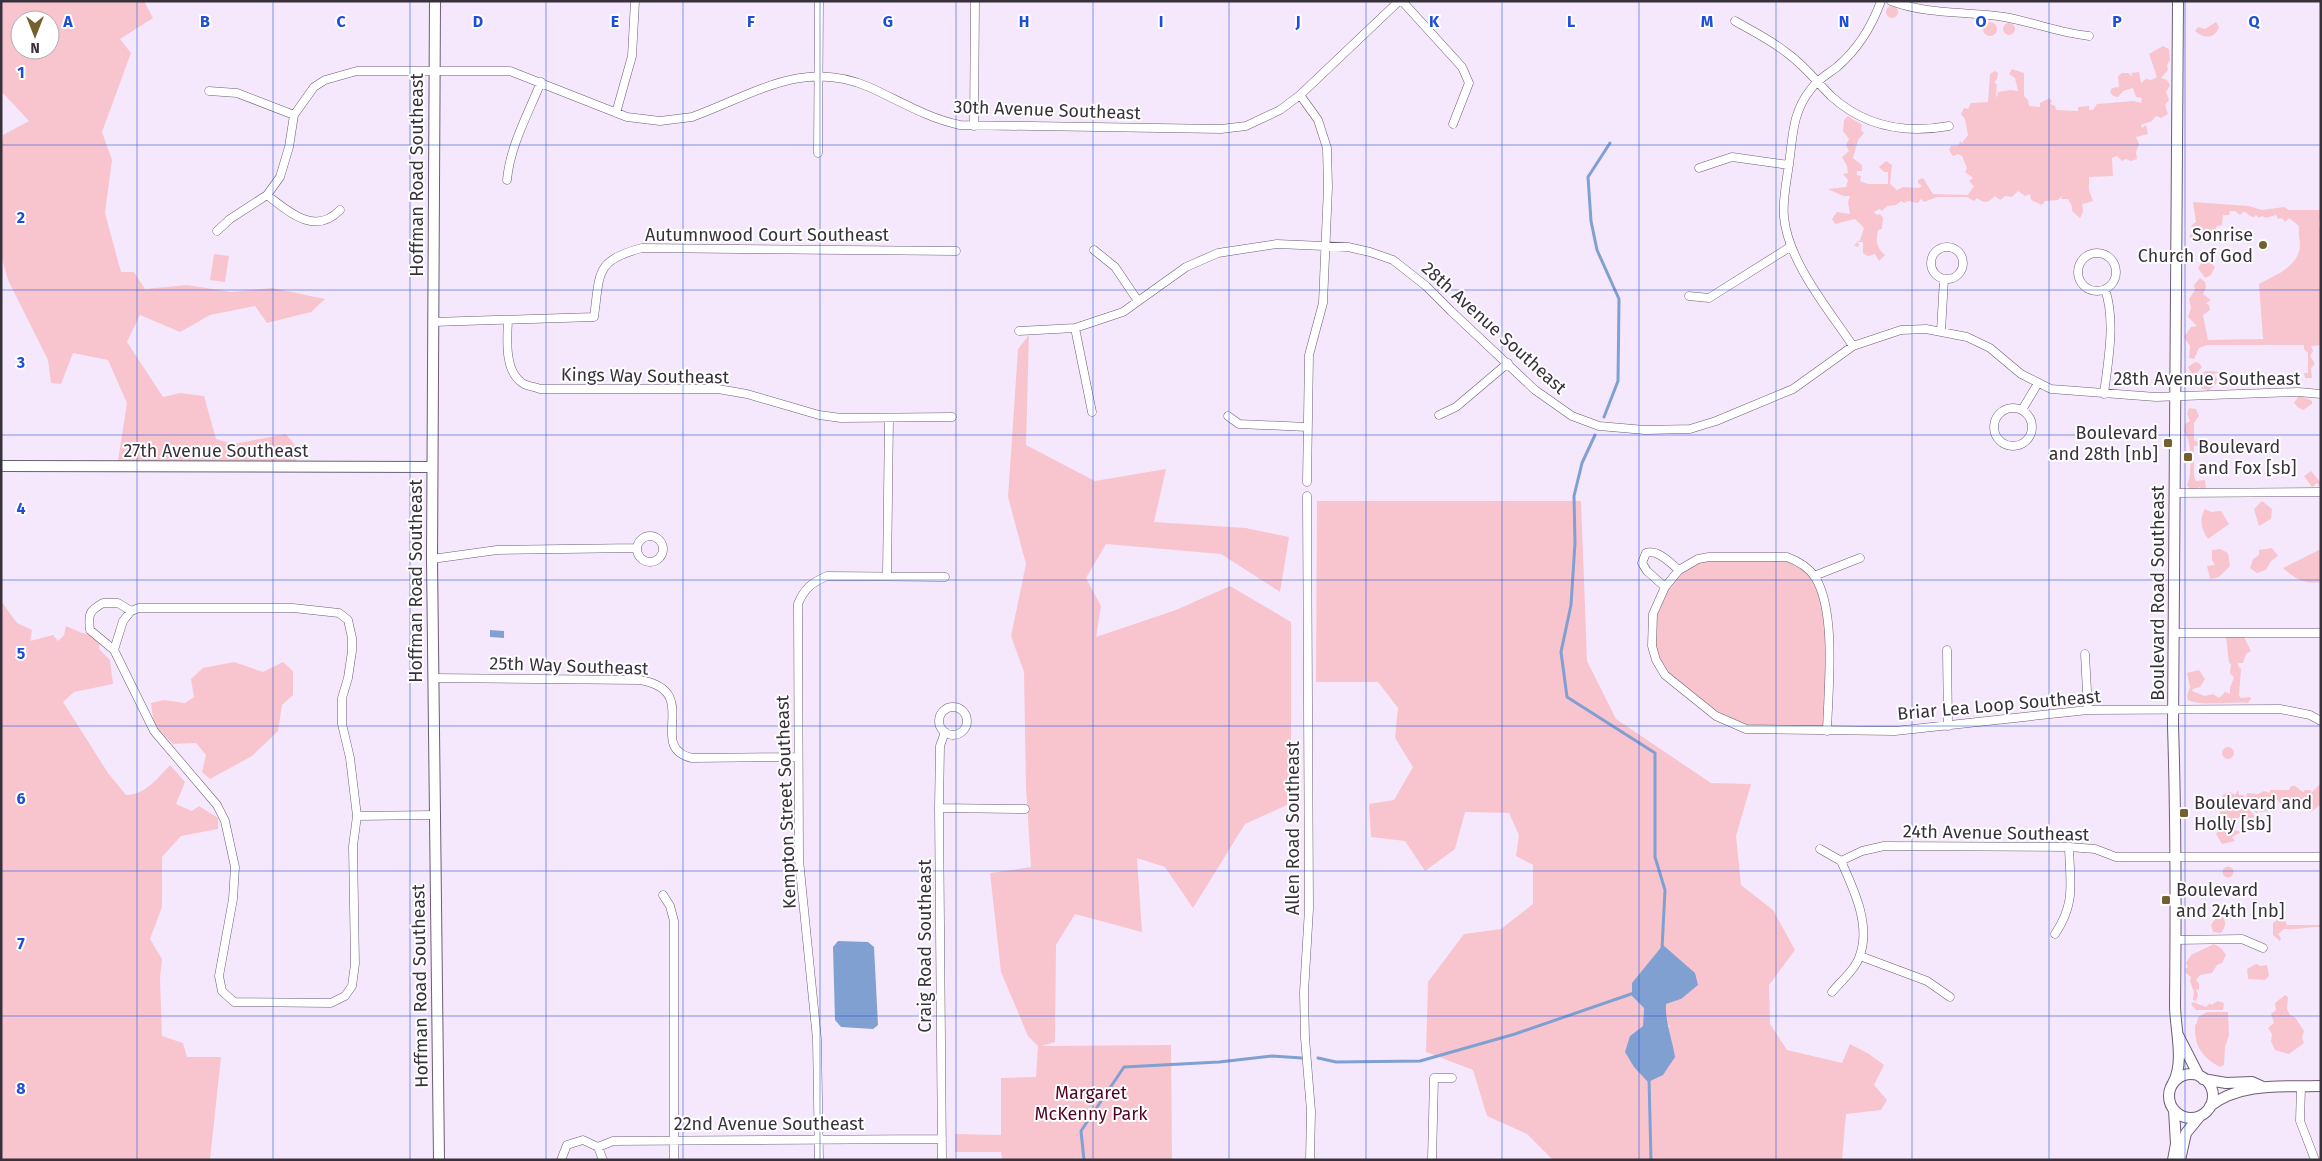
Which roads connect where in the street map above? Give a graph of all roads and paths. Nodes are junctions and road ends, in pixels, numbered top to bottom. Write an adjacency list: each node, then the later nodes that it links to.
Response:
1 (435, 1): 11 (street, Hoffman Road Southeast)
2 (635, 1): 17 (street)
3 (819, 1): 12 (street)
4 (975, 1): 20 (street)
5 (1401, 1): 16 (street, 30th Avenue Southeast); 19 (street)
6 (1881, 1): 13 (street)
7 (1891, 1): 10 (street)
8 (2178, 1): 47 (street, Boulevard Road Southeast)
9 (1735, 21): 13 (street)
10 (2089, 36)
11 (434, 70): 14 (street, 30th Avenue Southeast); 18 (street, 30th Avenue Southeast); 38 (street, Hoffman Road Southeast)
12 (819, 75): 17 (street, 30th Avenue Southeast); 20 (street, 30th Avenue Southeast); 22 (street)
13 (1818, 81): 21 (street); 23 (street)
14 (541, 82): 17 (street, 30th Avenue Southeast); 25 (street)
15 (209, 91): 18 (street)
16 (1300, 95): 20 (street, 30th Avenue Southeast); 29 (street)
17 (616, 113)
18 (294, 115): 26 (street)
19 (1453, 124)
20 (974, 126)
21 (1949, 126)
22 (818, 153)
23 (1789, 164): 24 (street); 30 (street)
24 (1699, 168)
25 (507, 180)
26 (267, 196): 27 (street); 28 (street)
27 (340, 210)
28 (217, 231)
29 (1326, 246): 36 (street, 28th Avenue Southeast); 43 (street, 28th Avenue Southeast); 54 (street)
30 (1790, 247): 35 (street); 42 (street)
31 (1094, 250): 36 (street)
32 (956, 251): 37 (street, Autumnwood Court Southeast)
33 (1944, 279): 33 (street); 41 (street)
34 (2105, 289): 34 (street); 45 (street)
35 (1689, 296)
36 (1138, 301): 39 (street, 28th Avenue Southeast)
37 (508, 320): 38 (street); 53 (street, Kings Way Southeast)
38 (433, 322): 56 (street, Hoffman Road Southeast)
39 (1075, 328): 40 (street, 28th Avenue Southeast); 49 (street)
40 (1019, 331)
41 (1941, 331): 42 (street, 28th Avenue Southeast); 44 (street, 28th Avenue Southeast)
42 (1853, 346): 43 (street, 28th Avenue Southeast)
43 (1508, 363): 50 (street)
44 (2038, 383): 45 (street, 28th Avenue Southeast); 48 (street)
45 (2104, 394): 47 (street, 28th Avenue Southeast)
46 (2321, 394): 47 (street, 28th Avenue Southeast)
47 (2175, 397): 59 (street, Boulevard Road Southeast)
48 (2022, 410): 48 (street)
49 (1092, 412)
50 (1439, 415)
51 (1228, 416): 54 (street)
52 (952, 417): 53 (street, Kings Way Southeast)
53 (889, 418): 65 (street)
54 (1307, 427): 57 (street)
55 (1, 466): 56 (street, 27th Avenue Southeast)
56 (431, 467): 63 (street, Hoffman Road Southeast)
57 (1307, 482)
58 (2321, 492): 59 (street)
59 (2175, 493): 70 (street, Boulevard Road Southeast)
60 (1307, 496): 119 (street, Allen Road Southeast)
61 (637, 548): 63 (street)
62 (1860, 558): 66 (street)
63 (432, 559): 75 (street, Hoffman Road Southeast)
64 (1679, 570): 66 (street, Briar Lea Loop Southeast); 68 (street, Briar Lea Loop Southeast); 68 (street)
65 (886, 575): 67 (street, Kempton Street Southeast); 82 (street, Kempton Street Southeast)
66 (1814, 576): 80 (street, Briar Lea Loop Southeast)
67 (945, 577)
68 (1665, 587): 80 (street, Briar Lea Loop Southeast)
69 (131, 611): 72 (street); 72 (street); 86 (street)
70 (2174, 633): 71 (street); 77 (street, Boulevard Road Southeast)
71 (2321, 633)
72 (114, 650): 86 (street)
73 (1947, 650): 79 (street)
74 (2085, 654): 76 (street)
75 (433, 678): 82 (street, 25th Way Southeast); 85 (street, Hoffman Road Southeast)
76 (2088, 710): 77 (street, Briar Lea Loop Southeast); 79 (street, Briar Lea Loop Southeast)
77 (2173, 710): 78 (street, Briar Lea Loop Southeast); 90 (street, Boulevard Road Southeast)
78 (2321, 721)
79 (1948, 726): 80 (street, Briar Lea Loop Southeast)
80 (1827, 731)
81 (945, 732): 83 (street, Craig Road Southeast)
82 (798, 757): 110 (street, Kempton Street Southeast)
83 (939, 808): 84 (street); 109 (street, Craig Road Southeast)
84 (1025, 809)
85 (434, 815): 86 (street); 113 (street, Hoffman Road Southeast)
86 (357, 816)
87 (2069, 847): 90 (street, 24th Avenue Southeast); 91 (street, 24th Avenue Southeast); 93 (street)
88 (1820, 849): 91 (street)
89 (2321, 857): 90 (street, 24th Avenue Southeast)
90 (2176, 858): 94 (street, Boulevard Road Southeast)
91 (1841, 861): 96 (street)
92 (663, 895): 111 (street)
93 (2055, 934)
94 (2175, 940): 95 (street); 99 (street, Boulevard Road Southeast)
95 (2263, 948)
96 (1860, 956): 97 (street); 98 (street)
97 (1832, 992)
98 (1950, 997)
99 (2178, 1035): 100 (street, Boulevard Road Southeast); 102 (street, Boulevard Road Southeast)
100 (2201, 1077): 102 (street); 104 (street); 106 (street)
101 (1452, 1078): 120 (street)
102 (2173, 1083): 107 (street)
103 (2321, 1086): 105 (street)
104 (2263, 1087): 105 (street); 106 (street)
105 (2301, 1087): 123 (street)
106 (2210, 1106): 108 (street)
107 (2174, 1110): 108 (street); 121 (street)
108 (2200, 1116): 122 (street)
109 (942, 1139): 110 (street, 22nd Avenue Southeast); 118 (street, Craig Road Southeast)
110 (820, 1140): 111 (street, 22nd Avenue Southeast); 117 (street, Kempton Street Southeast)
111 (674, 1141): 112 (street, 22nd Avenue Southeast); 116 (street)
112 (598, 1147): 114 (street, 22nd Avenue Southeast); 115 (street)
113 (439, 1160)
114 (561, 1160)
115 (603, 1160)
116 (674, 1160)
117 (820, 1160)
118 (942, 1160)
119 (1310, 1160)
120 (1432, 1160)
121 (2173, 1160)
122 (2180, 1160)
123 (2315, 1160)

